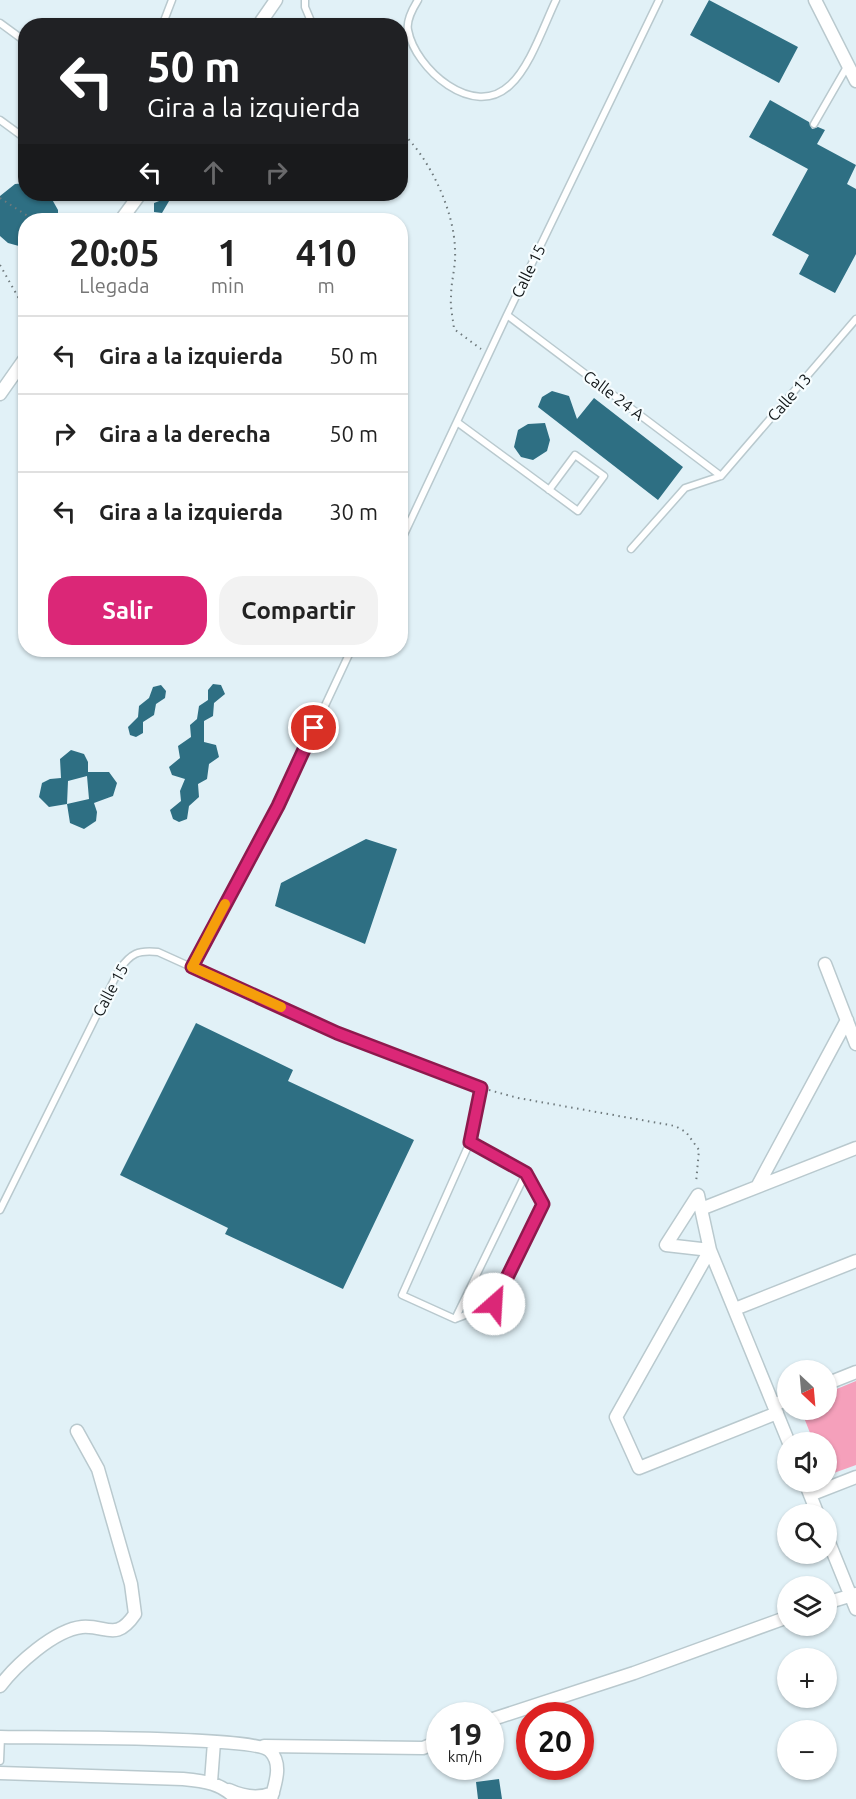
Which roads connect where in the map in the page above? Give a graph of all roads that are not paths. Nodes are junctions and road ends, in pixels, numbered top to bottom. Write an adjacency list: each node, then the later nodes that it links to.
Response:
1 (172, 0): 8 (lane)
2 (276, 0): 9 (street)
3 (305, 0): 10 (lane)
4 (418, 0): 11 (lane)
5 (556, 0): 14 (lane)
6 (659, 0): 20 (lane, Calle 15)
7 (815, 0): 15 (street)
8 (165, 18)
9 (264, 18)
10 (310, 18)
11 (408, 19)
12 (0, 24): 13 (lane)
13 (18, 36)
14 (408, 36)
15 (848, 65): 16 (street); 18 (lane)
16 (856, 81)
17 (0, 120): 19 (lane)
18 (814, 124)
19 (18, 133)
20 (507, 315): 24 (lane, Calle 15); 25 (lane, Calle 24 A)
21 (856, 319): 25 (lane, Calle 13)
22 (18, 368): 23 (street)
23 (0, 394)
24 (457, 422): 26 (lane); 27 (lane, Calle 15)
25 (721, 476): 28 (lane)
26 (549, 490): 26 (lane)
27 (408, 526)
28 (631, 549)
29 (348, 657): 31 (lane)
30 (825, 964): 32 (street)
31 (192, 967): 34 (lane); 39 (lane, Calle 15)
32 (847, 1020): 33 (street); 37 (street)
33 (856, 1044)
34 (470, 1142): 36 (lane); 43 (lane)
35 (856, 1148): 37 (street)
36 (526, 1173): 43 (lane); 43 (lane)
37 (757, 1187): 38 (street)
38 (701, 1209): 40 (street); 40 (street)
39 (0, 1210)
40 (710, 1250): 42 (street); 46 (street)
41 (856, 1261): 42 (street)
42 (735, 1309): 46 (street)
43 (455, 1319)
44 (856, 1372): 45 (street)
45 (837, 1380)
46 (775, 1409): 48 (street)
47 (77, 1431): 58 (street)
48 (784, 1432)
49 (856, 1477): 51 (street)
50 (809, 1492): 51 (street)
51 (810, 1495): 52 (street)
52 (814, 1504)
53 (837, 1559): 54 (street)
54 (853, 1595): 55 (street); 56 (street)
55 (837, 1600)
56 (856, 1609)
57 (777, 1621): 59 (street)
58 (0, 1686)
59 (504, 1715)
60 (0, 1737): 61 (street); 64 (lane)
61 (214, 1742): 62 (street); 66 (street)
62 (264, 1746): 63 (street); 68 (street)
63 (426, 1747)
64 (0, 1761)
65 (0, 1773): 66 (street)
66 (211, 1782): 67 (street)
67 (232, 1794): 68 (street)
68 (272, 1796)

